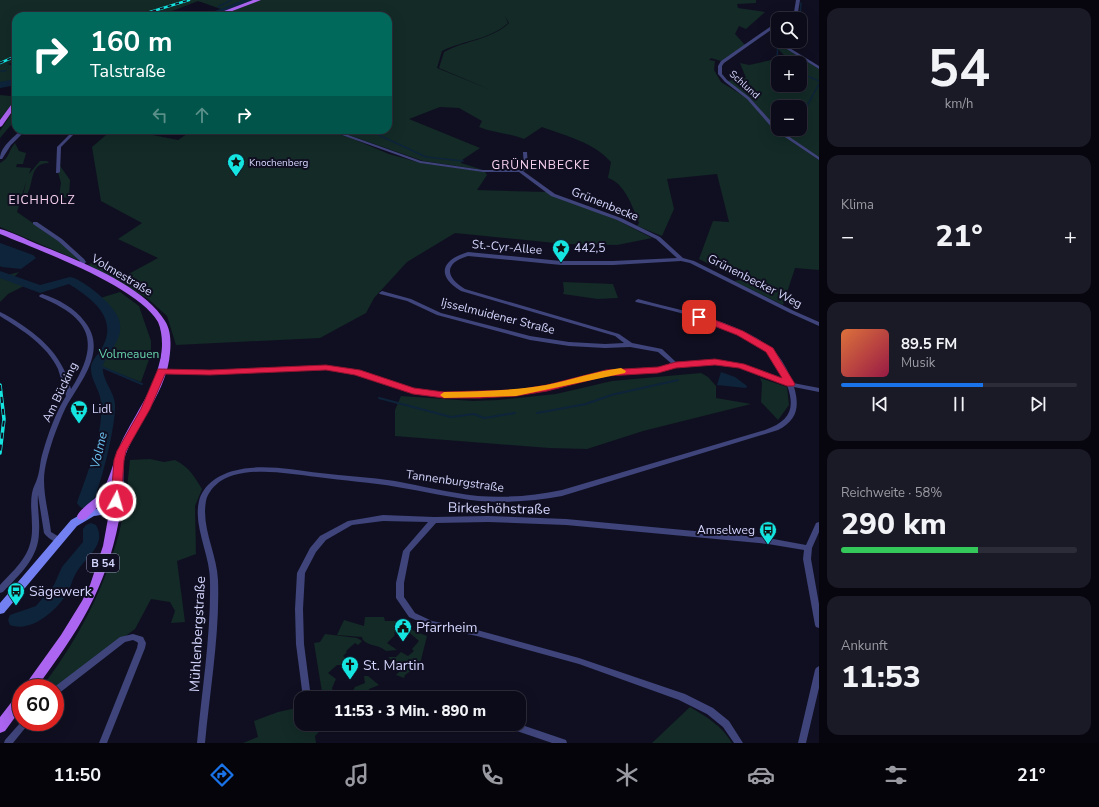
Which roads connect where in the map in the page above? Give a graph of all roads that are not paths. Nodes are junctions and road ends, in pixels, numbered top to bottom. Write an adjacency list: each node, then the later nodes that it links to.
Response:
1 (258, 0): 3 (main road)
2 (798, 0): 4 (street)
3 (224, 12)
4 (797, 12)
5 (771, 28): 15 (street, Schlund)
6 (788, 48): 7 (street)
7 (819, 68)
8 (12, 108): 9 (main road)
9 (0, 125)
10 (20, 134): 14 (street)
11 (72, 134): 17 (street)
12 (341, 134): 16 (street)
13 (525, 153): 16 (street)
14 (0, 158)
15 (819, 159)
16 (520, 171): 20 (street, Grünenbecke)
17 (58, 172)
18 (35, 223): 21 (street)
19 (0, 232): 21 (main road, Volmestraße / B 54)
20 (681, 259): 26 (street, Grünenbecker Weg); 27 (street, St.-Cyr-Allee)
21 (79, 265): 29 (main road, Volmestraße / B 54)
22 (382, 293): 27 (street, Ijsselmuidener Straße)
23 (42, 296): 32 (street, Am Bücking)
24 (638, 301): 30 (street)
25 (0, 314): 32 (street)
26 (819, 324)
27 (630, 345): 28 (street, Ijsselmuidener Straße)
28 (676, 365): 29 (street); 30 (street)
29 (161, 371): 33 (main road, Volmestraße / B 54)
30 (790, 384): 31 (street); 35 (street, Tannenburgstraße)
31 (819, 390)
32 (69, 395): 34 (street, Am Bücking)
33 (119, 460): 36 (main road, Volmestraße / B 54); 37 (main road)
34 (41, 478): 40 (street, Am Bücking); 42 (street)
35 (215, 483): 55 (street, Mühlenbergstraße)
36 (114, 510): 37 (main road); 46 (main road, B 54)
37 (82, 516): 40 (main road)
38 (434, 520): 41 (street, Birkeshöhstraße); 48 (street); 57 (street, Birkeshöhstraße)
39 (819, 525): 41 (street)
40 (58, 540): 43 (main road)
41 (808, 548): 44 (street)
42 (0, 590)
43 (0, 610)
44 (819, 625)
45 (819, 670): 58 (street)
46 (36, 679)
47 (64, 684): 54 (street)
48 (306, 691)
49 (12, 711): 50 (main road)
50 (0, 727)
51 (526, 730): 56 (street)
52 (18, 731): 53 (street)
53 (8, 743)
54 (103, 743)
55 (202, 743)
56 (563, 743)
57 (739, 743)
58 (802, 743)

